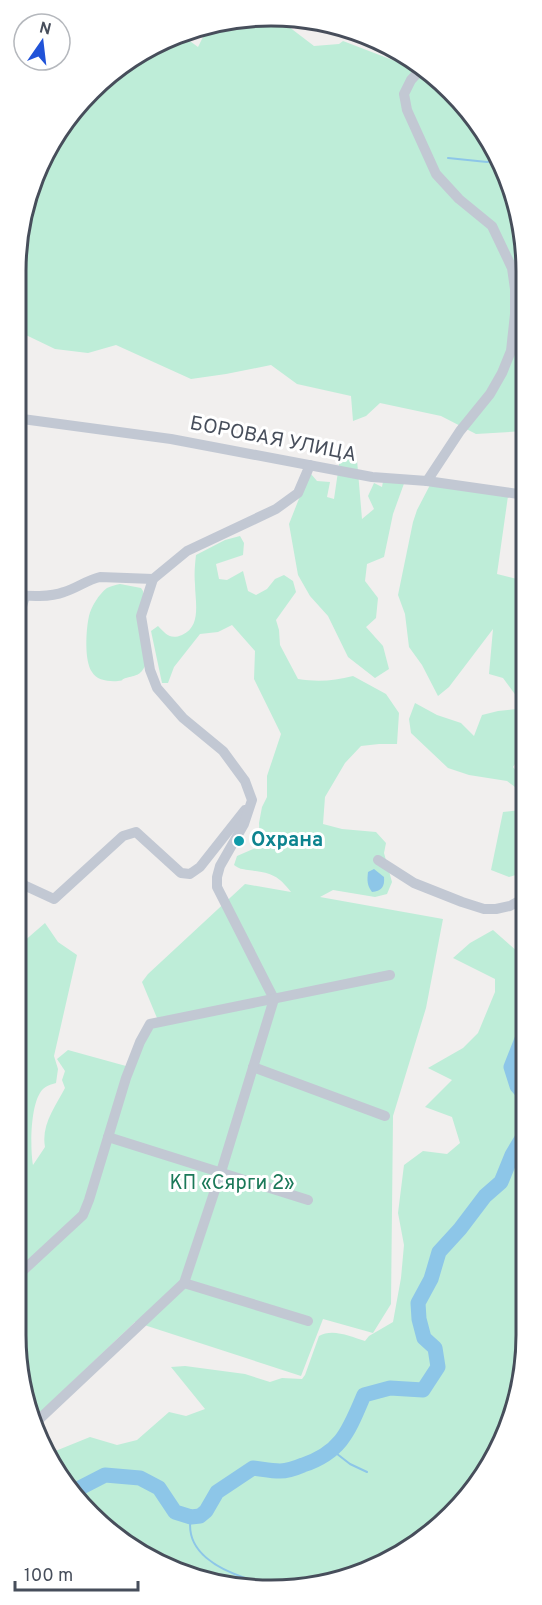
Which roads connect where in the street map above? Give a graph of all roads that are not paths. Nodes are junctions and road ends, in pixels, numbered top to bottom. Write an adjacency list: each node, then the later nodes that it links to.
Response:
1 (417, 74): 4 (street)
2 (26, 419): 3 (street, БОРОВАЯ УЛИЦА)
3 (310, 465): 4 (street, БОРОВАЯ УЛИЦА); 6 (street)
4 (427, 481): 5 (street, БОРОВАЯ УЛИЦА)
5 (516, 494)
6 (153, 579): 7 (street); 8 (street)
7 (26, 595)
8 (252, 800): 10 (street); 13 (street)
9 (378, 860): 11 (street)
10 (26, 886)
11 (516, 903)
12 (390, 975): 13 (street)
13 (274, 999): 14 (street); 16 (street)
14 (253, 1067): 15 (street); 17 (street)
15 (386, 1116)
16 (108, 1137): 17 (street); 19 (street)
17 (221, 1172): 18 (street); 20 (street)
18 (308, 1200)
19 (26, 1268)
20 (184, 1283): 21 (street); 22 (street)
21 (309, 1321)
22 (41, 1418)

